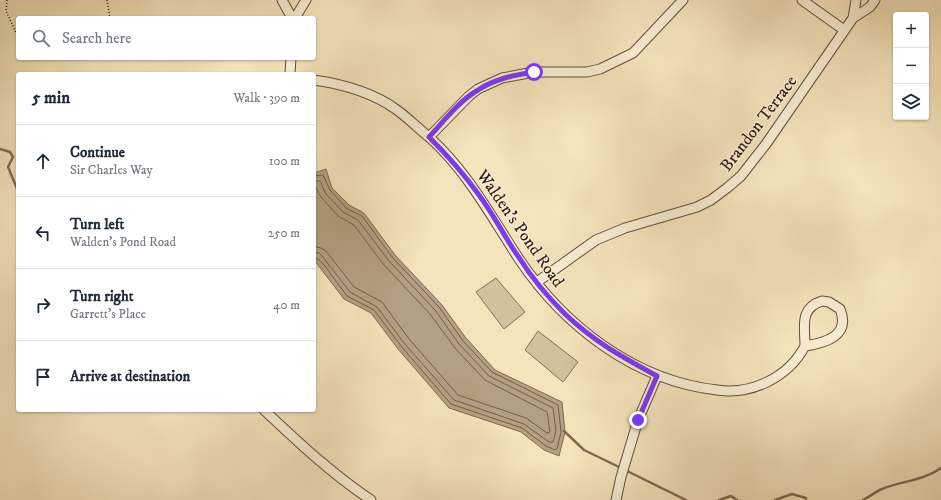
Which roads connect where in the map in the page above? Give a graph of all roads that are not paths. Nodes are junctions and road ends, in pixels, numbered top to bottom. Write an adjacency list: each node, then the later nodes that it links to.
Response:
1 (282, 0): 7 (street)
2 (306, 0): 8 (street)
3 (683, 0): 14 (street)
4 (802, 0): 10 (street)
5 (856, 0): 9 (street, Brandon Terrace)
6 (875, 0): 9 (street, Brandon Terrace)
7 (291, 16)
8 (296, 16)
9 (853, 18): 10 (street, Brandon Terrace)
10 (844, 30): 15 (street, Brandon Terrace)
11 (291, 60): 12 (street)
12 (290, 72)
13 (316, 80): 14 (street, Walden's Pond Road)
14 (429, 137): 15 (street, Walden's Pond Road)
15 (537, 282): 17 (street, Walden's Pond Road)
16 (804, 346): 16 (street); 17 (street, Walden's Pond Road)
17 (657, 376): 20 (street)
18 (266, 412): 19 (street)
19 (371, 500)
20 (616, 500)

